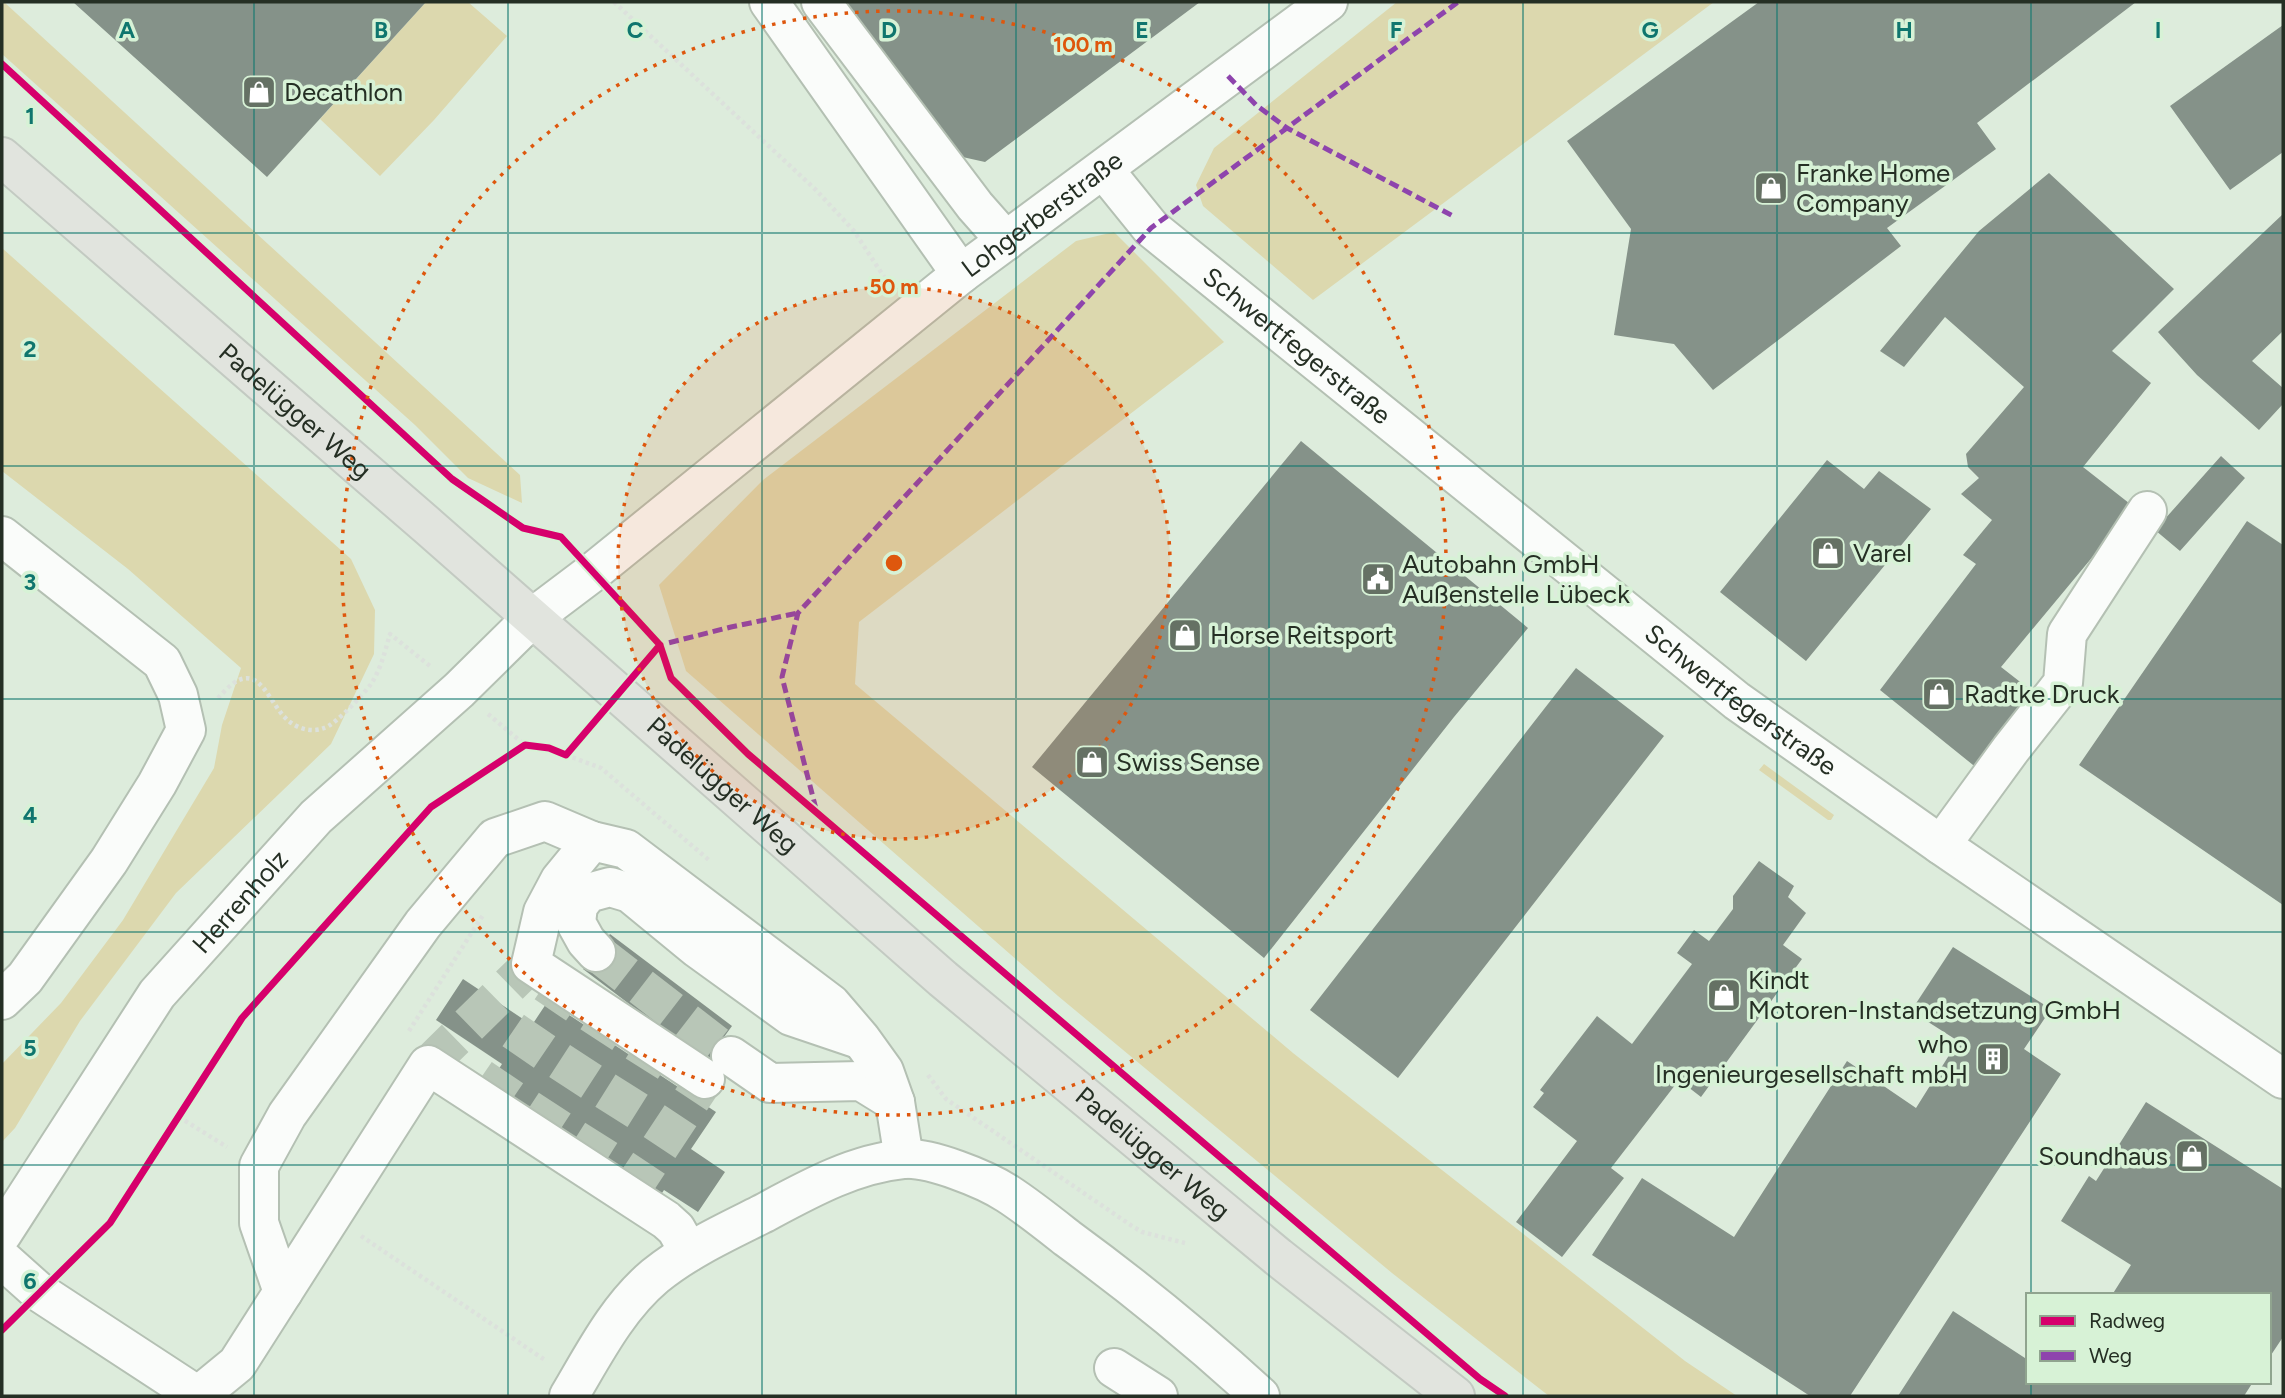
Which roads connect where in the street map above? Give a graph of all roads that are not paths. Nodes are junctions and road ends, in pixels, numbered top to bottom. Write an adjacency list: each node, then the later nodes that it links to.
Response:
1 (769, 2): 7 (street)
2 (821, 2): 6 (street)
3 (1328, 2): 5 (street, Lohgerberstraße)
4 (2, 157): 10 (main road, Padelügger Weg)
5 (1104, 170): 6 (street, Lohgerberstraße); 12 (street, Schwertfegerstraße)
6 (1006, 241): 7 (street, Lohgerberstraße)
7 (961, 274): 10 (street, Lohgerberstraße)
8 (2147, 511): 12 (street)
9 (2, 537): 14 (street)
10 (532, 618): 19 (street, Herrenholz); 28 (main road, Padelügger Weg)
11 (592, 841): 15 (street); 17 (street); 22 (street)
12 (1941, 845): 16 (street, Schwertfegerstraße)
13 (596, 952): 15 (street)
14 (2, 1000)
15 (861, 1039): 17 (street)
16 (2282, 1074)
17 (895, 1102): 18 (street)
18 (904, 1159): 20 (street); 27 (street)
19 (2, 1234)
20 (689, 1252): 22 (street); 24 (street)
21 (2, 1259): 25 (street)
22 (283, 1292): 25 (street)
23 (1114, 1368): 26 (street)
24 (573, 1389)
25 (198, 1396)
26 (1158, 1396)
27 (1260, 1396)
28 (1455, 1396)

